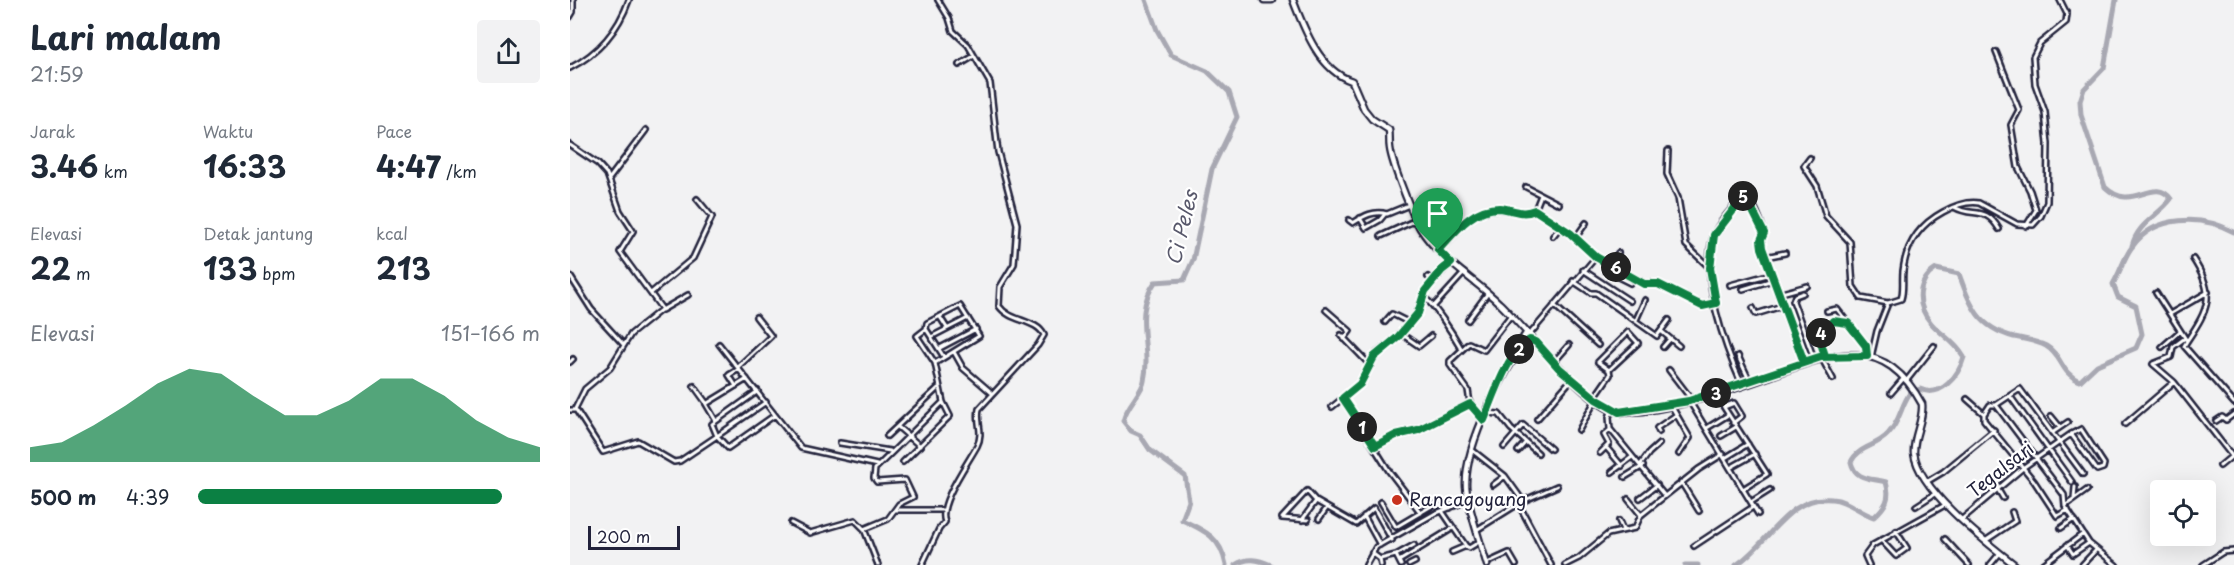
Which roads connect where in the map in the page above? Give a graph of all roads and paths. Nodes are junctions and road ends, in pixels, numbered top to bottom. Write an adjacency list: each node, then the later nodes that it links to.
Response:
1 (573, 0): 8 (street)
2 (938, 0): 10 (street)
3 (1264, 0): 4 (main road)
4 (1272, 0)
5 (1293, 0): 21 (main road)
6 (2060, 0): 31 (street)
7 (628, 1): 12 (street)
8 (570, 17)
9 (1996, 52): 31 (street)
10 (974, 56): 11 (street); 137 (street)
11 (959, 65)
12 (570, 68)
13 (646, 130): 17 (street)
14 (570, 145): 17 (street)
15 (1668, 151): 44 (street)
16 (1809, 158): 68 (street)
17 (609, 179): 59 (street)
18 (1526, 187): 19 (street)
19 (1541, 195): 22 (street); 24 (street)
20 (698, 199): 59 (street)
21 (1410, 204): 25 (street); 28 (main road)
22 (1559, 204)
23 (1954, 207): 31 (street); 32 (street); 68 (street)
24 (1535, 210): 30 (street); 36 (street)
25 (1385, 214): 26 (street); 26 (street)
26 (1360, 218): 27 (street)
27 (1349, 220)
28 (1416, 220): 33 (street); 36 (main road)
29 (1586, 223): 35 (street)
30 (1561, 226): 34 (street); 35 (street)
31 (2026, 226)
32 (1999, 229)
33 (1381, 236)
34 (1553, 236)
35 (1576, 237): 39 (street)
36 (1438, 250): 42 (main road)
37 (1618, 253): 43 (street)
38 (1785, 253): 40 (street)
39 (1596, 257): 43 (street); 45 (street)
40 (1765, 257): 44 (street); 47 (street)
41 (2193, 259): 58 (street)
42 (1451, 263): 46 (main road); 50 (street)
43 (1609, 264): 53 (street); 67 (street)
44 (1710, 268): 67 (street)
45 (1583, 270): 52 (street); 66 (street)
46 (1464, 273): 60 (main road); 70 (street)
47 (1771, 274): 51 (street); 54 (street)
48 (570, 276): 103 (street)
49 (1428, 277): 50 (street)
50 (1433, 280): 64 (street)
51 (1773, 280): 56 (street); 62 (street)
52 (1574, 281): 69 (street); 82 (street)
53 (1630, 283)
54 (1730, 285)
55 (1807, 286): 62 (street)
56 (1743, 289)
57 (2156, 292): 76 (street)
58 (2208, 292): 76 (street); 100 (street)
59 (651, 293): 73 (street)
60 (1488, 293): 77 (main road); 81 (street)
61 (1803, 293): 118 (street)
62 (1778, 294): 71 (street)
63 (688, 295): 73 (street)
64 (1425, 298): 70 (street); 85 (street)
65 (1645, 300): 82 (street)
66 (1630, 301)
67 (1716, 303): 132 (street)
68 (1888, 303): 116 (street)
69 (1554, 305): 93 (street); 106 (street)
70 (1434, 306): 112 (street)
71 (1782, 306): 72 (street); 120 (street)
72 (1753, 309)
73 (662, 310): 103 (street)
74 (1326, 310): 98 (street)
75 (1827, 311): 86 (street)
76 (2170, 314): 92 (street)
77 (1511, 315): 87 (main road); 112 (street)
78 (756, 317): 123 (street)
79 (940, 317): 80 (street); 88 (street); 89 (street)
80 (968, 318): 88 (street); 90 (street)
81 (1468, 320)
82 (1636, 320): 91 (street)
83 (1669, 320): 91 (street)
84 (1385, 322): 85 (street)
85 (1408, 322): 94 (street)
86 (1848, 323): 115 (street); 116 (street)
87 (1521, 324): 93 (main road); 101 (main road)
88 (947, 328): 96 (street)
89 (926, 329): 96 (street); 121 (street)
90 (976, 329): 111 (street); 113 (street)
91 (1661, 331): 99 (street)
92 (2180, 331): 100 (street); 110 (street)
93 (1529, 332): 101 (main road); 102 (main road)
94 (1400, 333): 97 (street); 122 (street)
95 (1341, 335): 98 (street)
96 (933, 336): 111 (street)
97 (1431, 336)
98 (1344, 339): 122 (street)
99 (1670, 339): 107 (street); 109 (street)
100 (2186, 340): 131 (street); 147 (street)
101 (1522, 342): 102 (main road); 156 (main road)
102 (1536, 342): 119 (main road)
103 (623, 344): 154 (street)
104 (719, 344): 123 (street)
105 (1569, 345): 119 (street)
106 (1598, 345)
107 (1679, 346)
108 (1934, 346): 129 (street)
109 (1663, 347)
110 (2162, 347)
111 (940, 348): 117 (street)
112 (1461, 348): 149 (street)
113 (954, 352): 117 (street); 137 (street)
114 (1738, 356): 130 (street)
115 (1823, 356): 116 (main road); 118 (main road); 128 (street)
116 (1869, 356): 129 (main road)
117 (944, 357): 121 (street)
118 (1815, 359): 120 (main road)
119 (1554, 362): 127 (main road)
120 (1804, 362): 130 (main road)
121 (935, 363): 135 (street)
122 (1370, 365): 141 (street)
123 (738, 368): 126 (street); 134 (street)
124 (1609, 370): 124 (street); 142 (street)
125 (1669, 370): 144 (street)
126 (747, 378): 134 (street); 136 (street)
127 (1572, 379): 142 (main road); 163 (street)
128 (1833, 379)
129 (1907, 380): 139 (street); 219 (main road)
130 (1750, 382): 132 (main road)
131 (2174, 382): 169 (street); 185 (street)
132 (1742, 385): 138 (main road)
133 (694, 386): 148 (street)
134 (736, 386): 148 (street)
135 (938, 388): 146 (street); 170 (street)
136 (758, 391): 145 (street); 165 (street)
137 (992, 393): 249 (street)
138 (1715, 393): 144 (main road); 153 (street)
139 (1892, 393)
140 (2010, 396): 151 (street); 178 (street); 198 (street)
141 (1343, 398): 152 (street); 193 (street)
142 (1595, 398): 155 (main road); 175 (street)
143 (1967, 399): 157 (street)
144 (1691, 400): 150 (main road); 171 (street)
145 (766, 402): 159 (street); 182 (street)
146 (943, 402): 181 (street); 192 (street)
147 (2234, 403)
148 (706, 404): 165 (street)
149 (1470, 404): 164 (street); 193 (street)
150 (1672, 405): 155 (main road); 160 (street)
151 (1996, 405): 157 (street); 207 (street)
152 (1332, 407)
153 (1724, 407): 161 (street); 168 (street)
154 (572, 410): 182 (street)
155 (1612, 410): 174 (street)
156 (1487, 413): 164 (main road); 179 (street)
157 (1984, 414): 176 (street)
158 (2234, 414): 166 (street)
159 (775, 415): 182 (street); 209 (street)
160 (1676, 415): 177 (street); 203 (street)
161 (1728, 415): 168 (street); 171 (street)
162 (2051, 416): 173 (street)
163 (1537, 419)
164 (1484, 420): 197 (main road)
165 (716, 421): 182 (street)
166 (2216, 421)
167 (2068, 422): 173 (street)
168 (1733, 423): 172 (street)
169 (2125, 424)
170 (898, 427): 181 (street); 183 (street)
171 (1707, 428): 205 (street)
172 (1736, 428): 184 (street); 191 (street)
173 (2060, 428): 178 (street)
174 (1611, 429): 195 (street); 206 (street)
175 (1579, 430)
176 (1994, 430): 213 (street); 219 (street)
177 (1659, 432)
178 (2052, 433): 189 (street)
179 (1516, 434): 188 (street); 194 (street); 196 (street)
180 (2071, 434): 180 (street); 189 (street, Tegalsari)
181 (908, 435): 192 (street); 200 (street)
182 (717, 436)
183 (887, 436)
184 (1721, 436)
185 (2217, 436): 186 (street); 212 (street)
186 (2212, 440)
187 (840, 442): 200 (street)
188 (1526, 442): 199 (street); 201 (street)
189 (2059, 443): 198 (street, Tegalsari); 216 (street)
190 (1659, 444): 211 (street)
191 (1748, 444): 204 (street); 205 (street)
192 (920, 446): 208 (street)
193 (1375, 446): 254 (street)
194 (1504, 447)
195 (1606, 447): 202 (street); 210 (street)
196 (1551, 449)
197 (1472, 450): 217 (street); 236 (main road)
198 (2048, 450): 207 (street, Tegalsari); 221 (street)
199 (1518, 451)
200 (890, 452): 209 (street)
201 (1538, 453)
202 (1600, 453)
203 (1679, 454)
204 (1755, 454): 214 (street); 227 (street)
205 (1724, 456): 214 (street); 220 (street)
206 (1632, 457): 210 (street); 211 (street)
207 (2036, 459): 213 (street, Tegalsari); 244 (street)
208 (903, 462)
209 (877, 465): 248 (street)
210 (1622, 465): 215 (street)
211 (1642, 465): 218 (street); 223 (street)
212 (2220, 466)
213 (2024, 467): 226 (street, Tegalsari); 250 (street)
214 (1730, 468): 227 (street)
215 (1612, 472)
216 (2083, 474)
217 (1505, 476): 222 (street); 238 (street)
218 (1625, 477)
219 (1928, 481): 230 (main road)
220 (1681, 482): 231 (street); 252 (street)
221 (2072, 482)
222 (1493, 485)
223 (1657, 485): 231 (street); 232 (street)
224 (1557, 486): 238 (street)
225 (2075, 487): 235 (street)
226 (1997, 488): 233 (street); 262 (street, Tegalsari)
227 (1743, 489): 240 (street)
228 (1770, 490): 240 (street)
229 (2087, 490): 235 (street)
230 (1936, 493): 242 (main road); 243 (street)
231 (1664, 495): 256 (street)
232 (1640, 498)
233 (2003, 498)
234 (1628, 499): 256 (street)
235 (2074, 499): 244 (street)
236 (1469, 500): 246 (street); 268 (main road)
237 (1316, 501): 247 (street); 260 (street); 260 (street)
238 (1523, 501): 241 (street)
239 (1381, 502): 254 (street)
240 (1751, 502): 245 (street)
241 (1518, 503): 268 (street); 300 (street)
242 (1946, 505): 262 (main road); 270 (street)
243 (1916, 506)
244 (2065, 506): 250 (street)
245 (1753, 507): 255 (street); 282 (street)
246 (1450, 508): 251 (street); 254 (street)
247 (1326, 509): 257 (street); 258 (street)
248 (895, 510): 249 (street); 267 (street)
249 (944, 510): 295 (street)
250 (2068, 510): 259 (street)
251 (1442, 511): 265 (street); 273 (street)
252 (1699, 511)
253 (2012, 512): 276 (street)
254 (1421, 513)
255 (1758, 514)
256 (1641, 515): 269 (street)
257 (1364, 516): 273 (street); 278 (street)
258 (1319, 519)
259 (2074, 519): 266 (street); 271 (street)
260 (1302, 520): 261 (street)
261 (1308, 520)
262 (1961, 520): 276 (main road)
263 (1619, 521): 269 (street)
264 (791, 523): 267 (street)
265 (1453, 528): 281 (street); 291 (street)
266 (2061, 528)
267 (864, 529): 294 (street)
268 (1478, 529): 275 (main road)
269 (1623, 530): 301 (street)
270 (1896, 531): 274 (street); 274 (street)
271 (2083, 534): 277 (street); 280 (street)
272 (1945, 539): 303 (street)
273 (1392, 540): 278 (street)
274 (1881, 540): 302 (street)
275 (1481, 541): 281 (street); 292 (main road)
276 (1985, 541): 287 (main road)
277 (2089, 543): 280 (street); 283 (street)
278 (1380, 545): 285 (street)
279 (1414, 545): 288 (street)
280 (2067, 545): 306 (street)
281 (1466, 546): 286 (street)
282 (1694, 546)
283 (2096, 550): 293 (street); 307 (street)
284 (2234, 551): 308 (street)
285 (1371, 552): 289 (street); 296 (street)
286 (1452, 552)
287 (2000, 553): 304 (street); 305 (main road)
288 (1395, 555): 289 (street); 291 (street)
289 (1380, 559): 297 (street)
290 (1415, 562): 298 (street)
291 (1400, 563)
292 (1487, 564): 299 (street)
293 (2084, 564)
294 (878, 565)
295 (922, 565)
296 (1366, 565)
297 (1381, 565)
298 (1409, 565)
299 (1516, 565)
300 (1551, 565)
301 (1565, 565)
302 (1869, 565)
303 (1969, 565)
304 (1990, 565)
305 (2015, 565)
306 (2042, 565)
307 (2116, 565)
308 (2203, 565)

